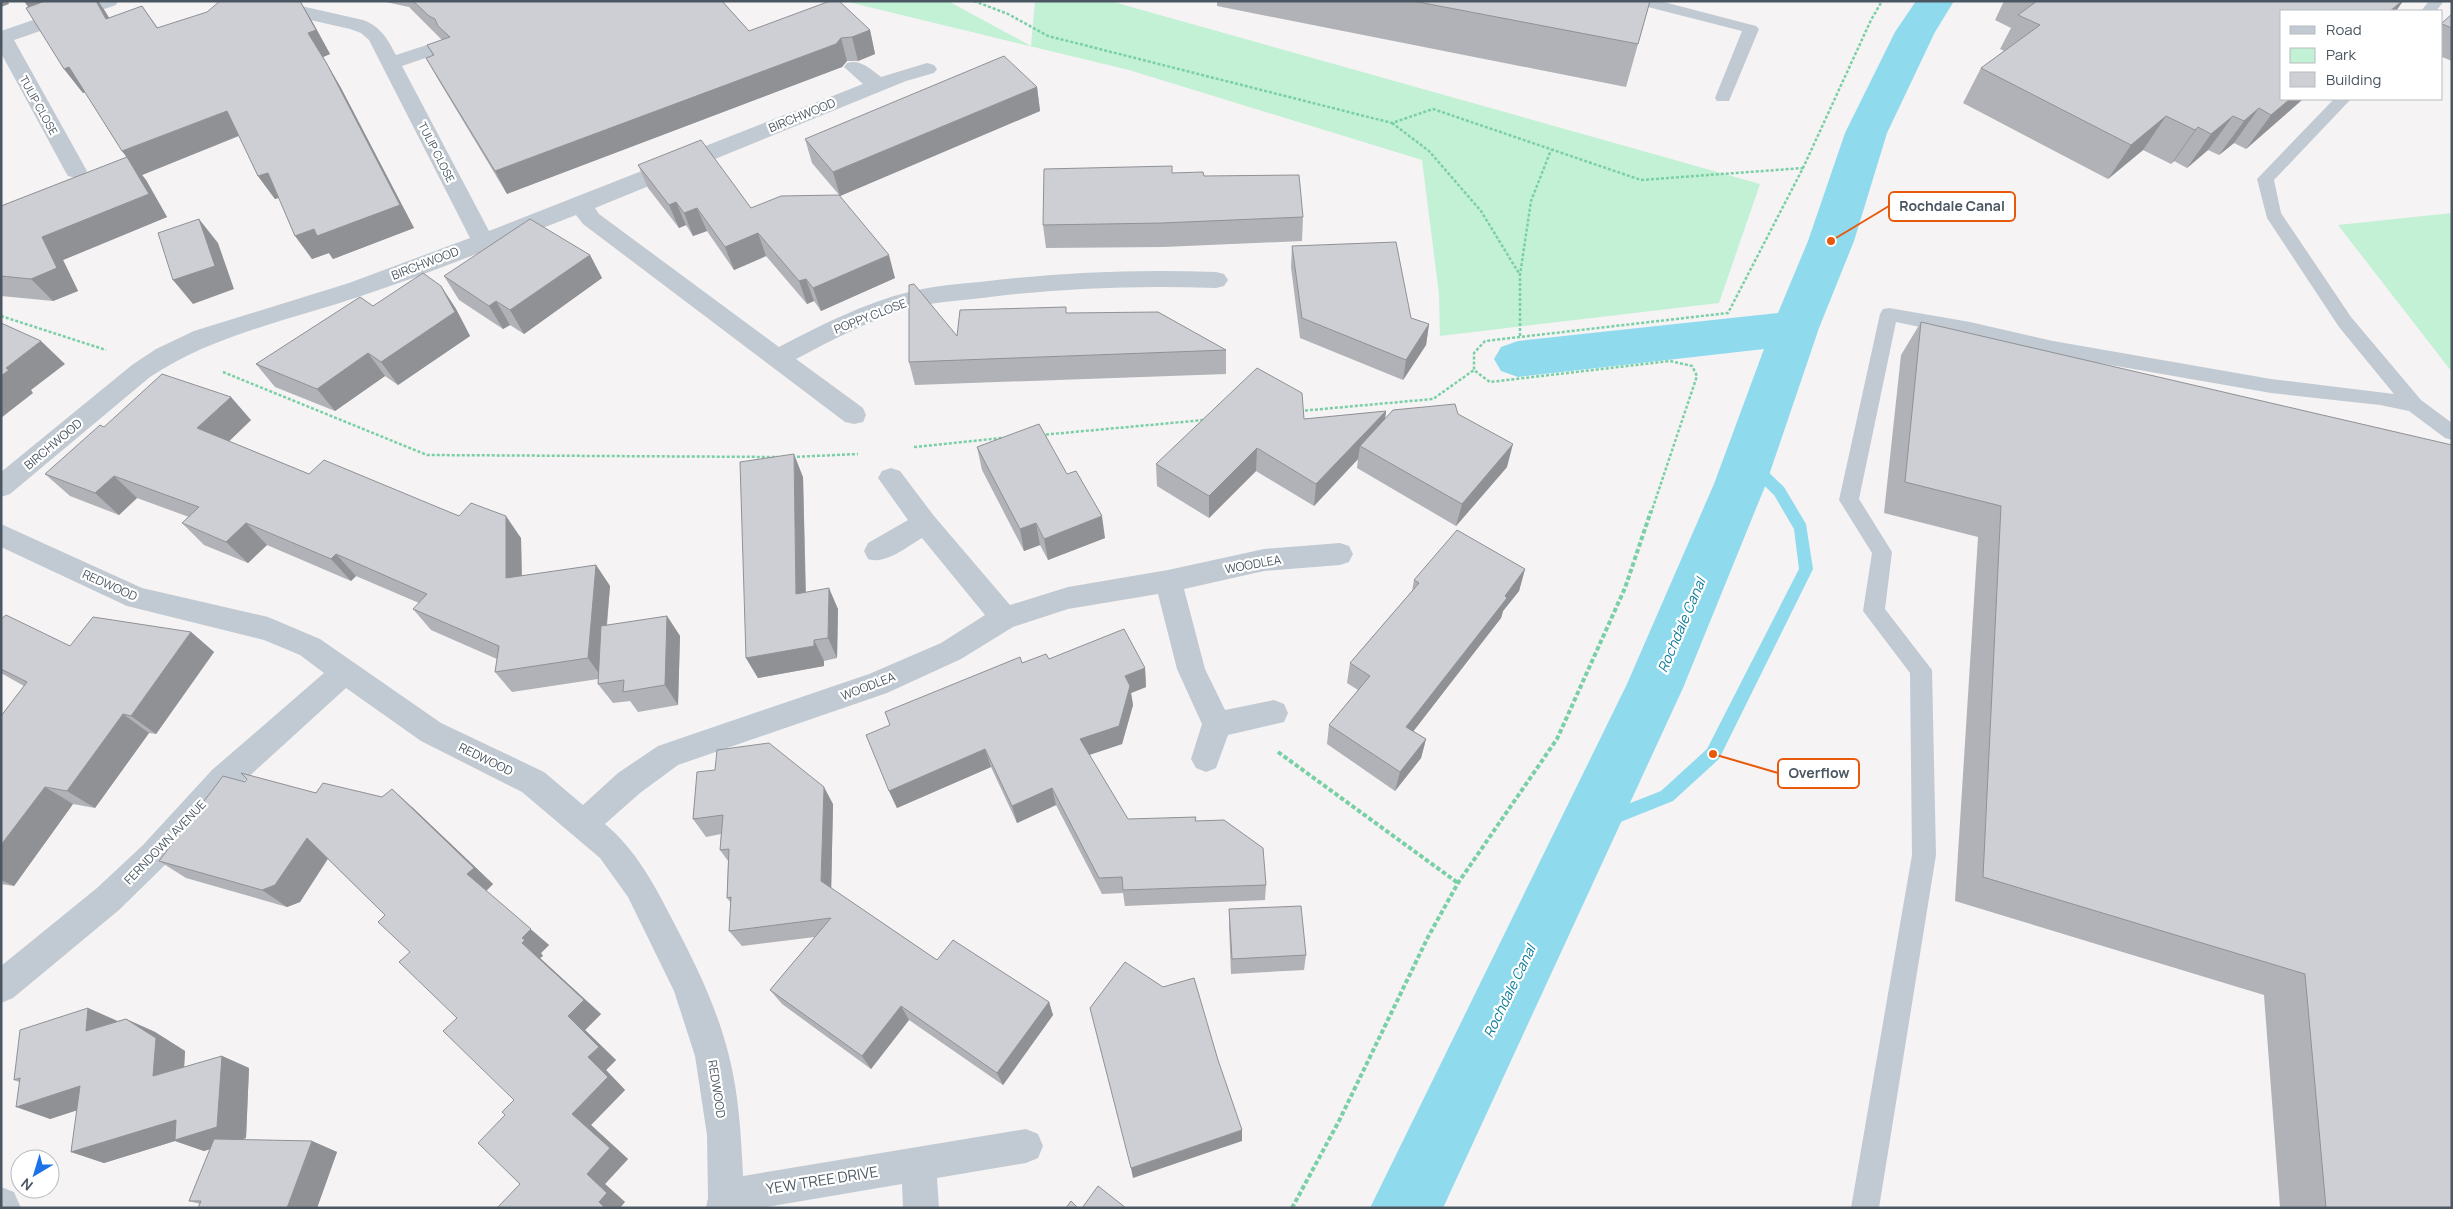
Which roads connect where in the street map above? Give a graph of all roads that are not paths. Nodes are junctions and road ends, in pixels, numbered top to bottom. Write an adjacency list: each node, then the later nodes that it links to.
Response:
1 (110, 1): 4 (street, TULIP CLOSE)
2 (252, 1): 6 (street, TULIP CLOSE)
3 (1641, 1): 10 (lane)
4 (2, 38): 12 (street, TULIP CLOSE)
5 (439, 47): 6 (street)
6 (392, 63): 14 (street, TULIP CLOSE)
7 (854, 67): 9 (street)
8 (927, 69): 9 (street, BIRCHWOOD)
9 (878, 85): 13 (street, BIRCHWOOD)
10 (1723, 98)
11 (2342, 100): 17 (lane)
12 (76, 171)
13 (581, 205): 14 (street, BIRCHWOOD); 16 (street)
14 (483, 241): 21 (street, BIRCHWOOD)
15 (1216, 280): 16 (street, POPPY CLOSE)
16 (778, 358): 18 (street)
17 (2414, 406): 19 (lane); 38 (lane)
18 (854, 415)
19 (2452, 432)
20 (891, 478): 22 (street)
21 (1, 487)
22 (925, 523): 24 (street); 27 (street)
23 (1, 535): 28 (street, REDWOOD)
24 (876, 551)
25 (1340, 554): 26 (street, WOODLEA)
26 (1168, 581): 27 (street, WOODLEA); 30 (street)
27 (1004, 618): 32 (street, WOODLEA)
28 (346, 671): 32 (street, REDWOOD); 33 (street, FERNDOWN AVENUE)
29 (1274, 713): 30 (street)
30 (1217, 724): 31 (street)
31 (1206, 759)
32 (583, 824): 36 (street, REDWOOD)
33 (1, 987)
34 (1026, 1146): 35 (street, YEW TREE DRIVE)
35 (919, 1165): 36 (street, YEW TREE DRIVE); 37 (street)
36 (725, 1203)
37 (921, 1208)
38 (1865, 1208)

